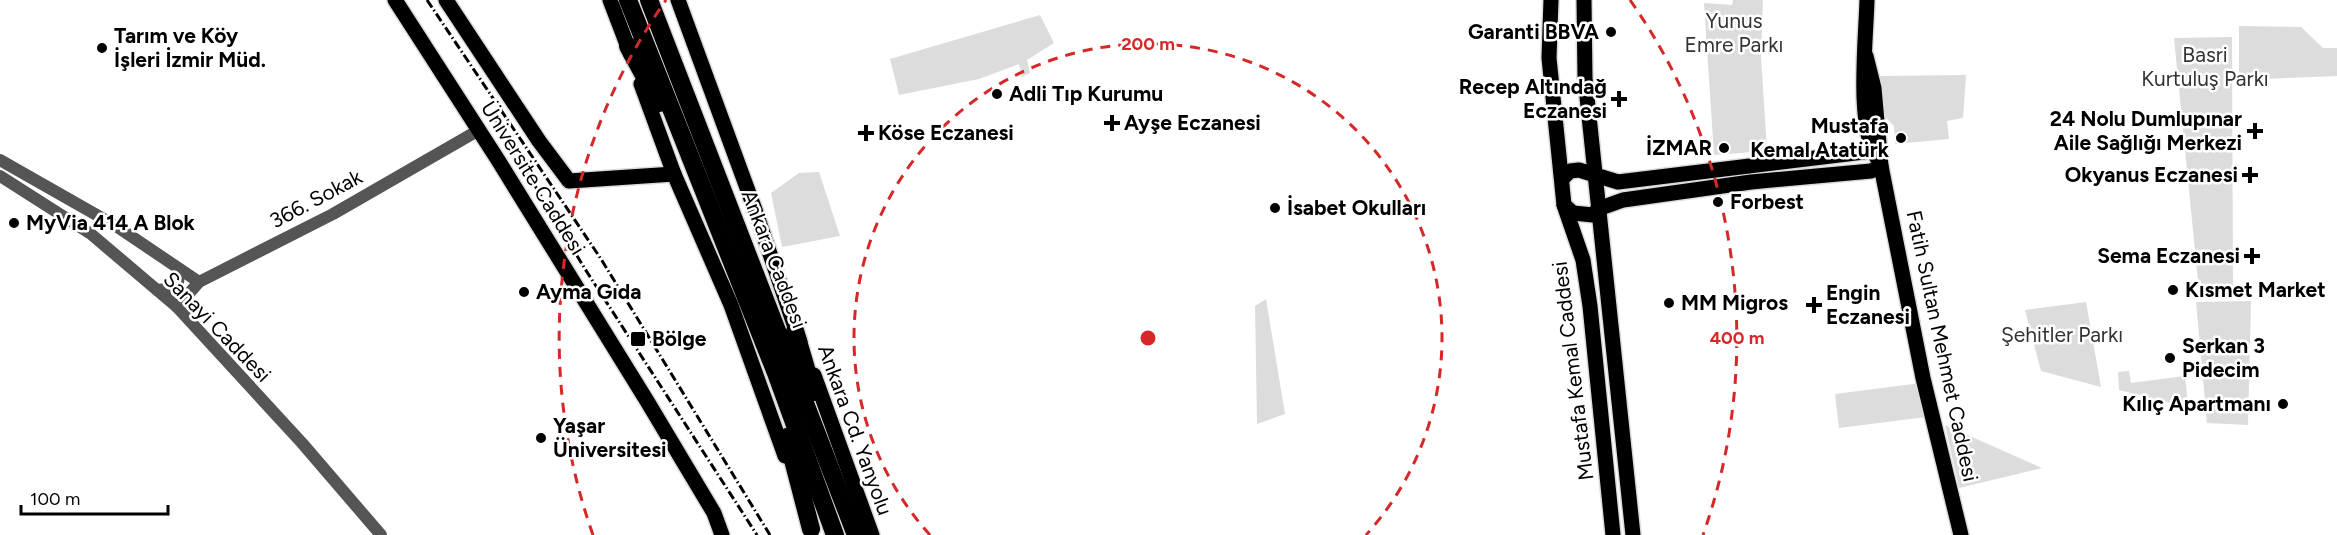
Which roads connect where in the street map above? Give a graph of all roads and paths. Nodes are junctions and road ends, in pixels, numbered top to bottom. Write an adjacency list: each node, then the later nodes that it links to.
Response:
1 (395, 0): 12 (main road, Üniversite Caddesi)
2 (446, 0): 16 (main road)
3 (610, 0): 10 (main road)
4 (628, 0): 21 (highway, Ankara Caddesi)
5 (649, 0): 29 (highway, Ankara Caddesi)
6 (678, 0): 28 (main road, Ankara Cd. Yanyolu)
7 (1551, 0): 19 (main road)
8 (1584, 0): 18 (main road)
9 (1867, 0): 11 (main road)
10 (628, 46): 16 (main road); 21 (highway)
11 (1866, 56): 13 (main road); 15 (main road)
12 (479, 129): 25 (street, 366. Sokak); 30 (main road, Üniversite Caddesi)
13 (1872, 151): 15 (main road); 18 (main road)
14 (0, 160): 24 (street, Sanayi Caddesi)
15 (1881, 166): 22 (main road); 40 (main road, Fatih Sultan Mehmet Caddesi)
16 (674, 174): 31 (main road)
17 (0, 176): 26 (street, Sanayi Caddesi)
18 (1595, 176): 19 (main road); 22 (main road)
19 (1562, 179): 20 (main road)
20 (1564, 205): 22 (main road); 38 (main road, Mustafa Kemal Caddesi)
21 (712, 209): 23 (highway, Ankara Caddesi)
22 (1598, 209): 39 (main road, Mustafa Kemal Caddesi)
23 (734, 266): 31 (highway); 35 (highway, Ankara Caddesi)
24 (179, 269): 25 (street, Sanayi Caddesi); 26 (street)
25 (199, 282): 27 (street, 366. Sokak)
26 (157, 290): 27 (street, Sanayi Caddesi)
27 (177, 307): 32 (street, Sanayi Caddesi)
28 (795, 331): 29 (highway); 37 (main road, Ankara Cd. Yanyolu)
29 (845, 503): 36 (highway, Ankara Caddesi)
30 (714, 513): 33 (main road, Üniversite Caddesi); 34 (main road)
31 (812, 532)
32 (381, 535)
33 (722, 535)
34 (731, 535)
35 (835, 535)
36 (856, 535)
37 (872, 535)
38 (1613, 535)
39 (1633, 535)
40 (1961, 535)

